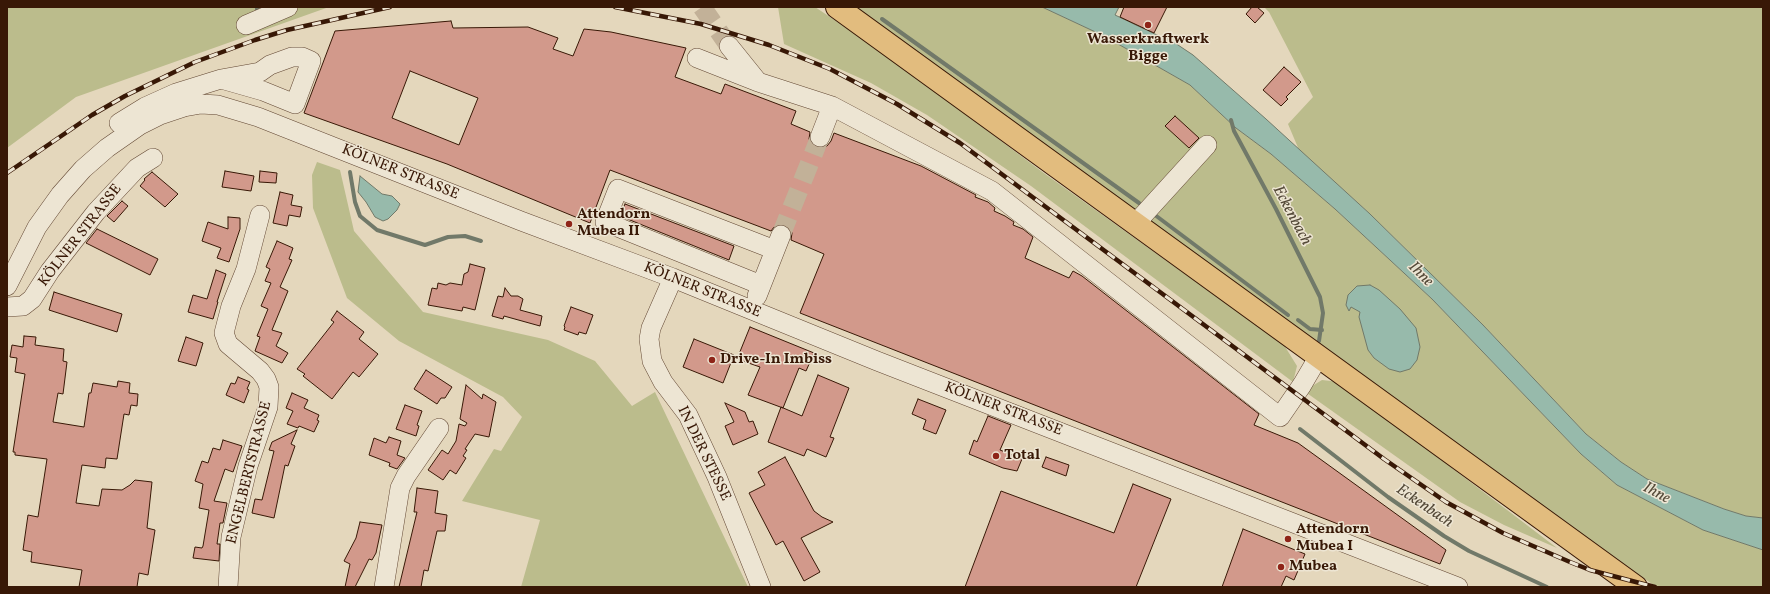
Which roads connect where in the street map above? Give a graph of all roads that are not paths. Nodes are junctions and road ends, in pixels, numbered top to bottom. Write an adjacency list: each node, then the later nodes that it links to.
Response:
1 (288, 7): 3 (street)
2 (837, 7): 14 (main road)
3 (246, 25)
4 (729, 46): 7 (street)
5 (697, 58): 7 (street)
6 (221, 80): 12 (street)
7 (758, 82): 8 (street)
8 (832, 106): 9 (street); 20 (street)
9 (820, 136)
10 (1207, 145): 14 (street)
11 (153, 158): 18 (street, KÖLNER STRASSE)
12 (60, 195): 15 (street, KÖLNER STRASSE); 17 (street, KÖLNER STRASSE)
13 (260, 215): 22 (street, ENGELBERTSTRASSE)
14 (1136, 223): 20 (main road)
15 (673, 278): 19 (street, KÖLNER STRASSE); 24 (street, IN DER STESSE)
16 (761, 285): 16 (street); 19 (street)
17 (7, 286)
18 (7, 307)
19 (751, 310): 25 (street, KÖLNER STRASSE)
20 (1319, 356): 26 (main road)
21 (439, 428): 23 (street)
22 (228, 587)
23 (384, 587)
24 (762, 587)
25 (1458, 587)
26 (1636, 587)

